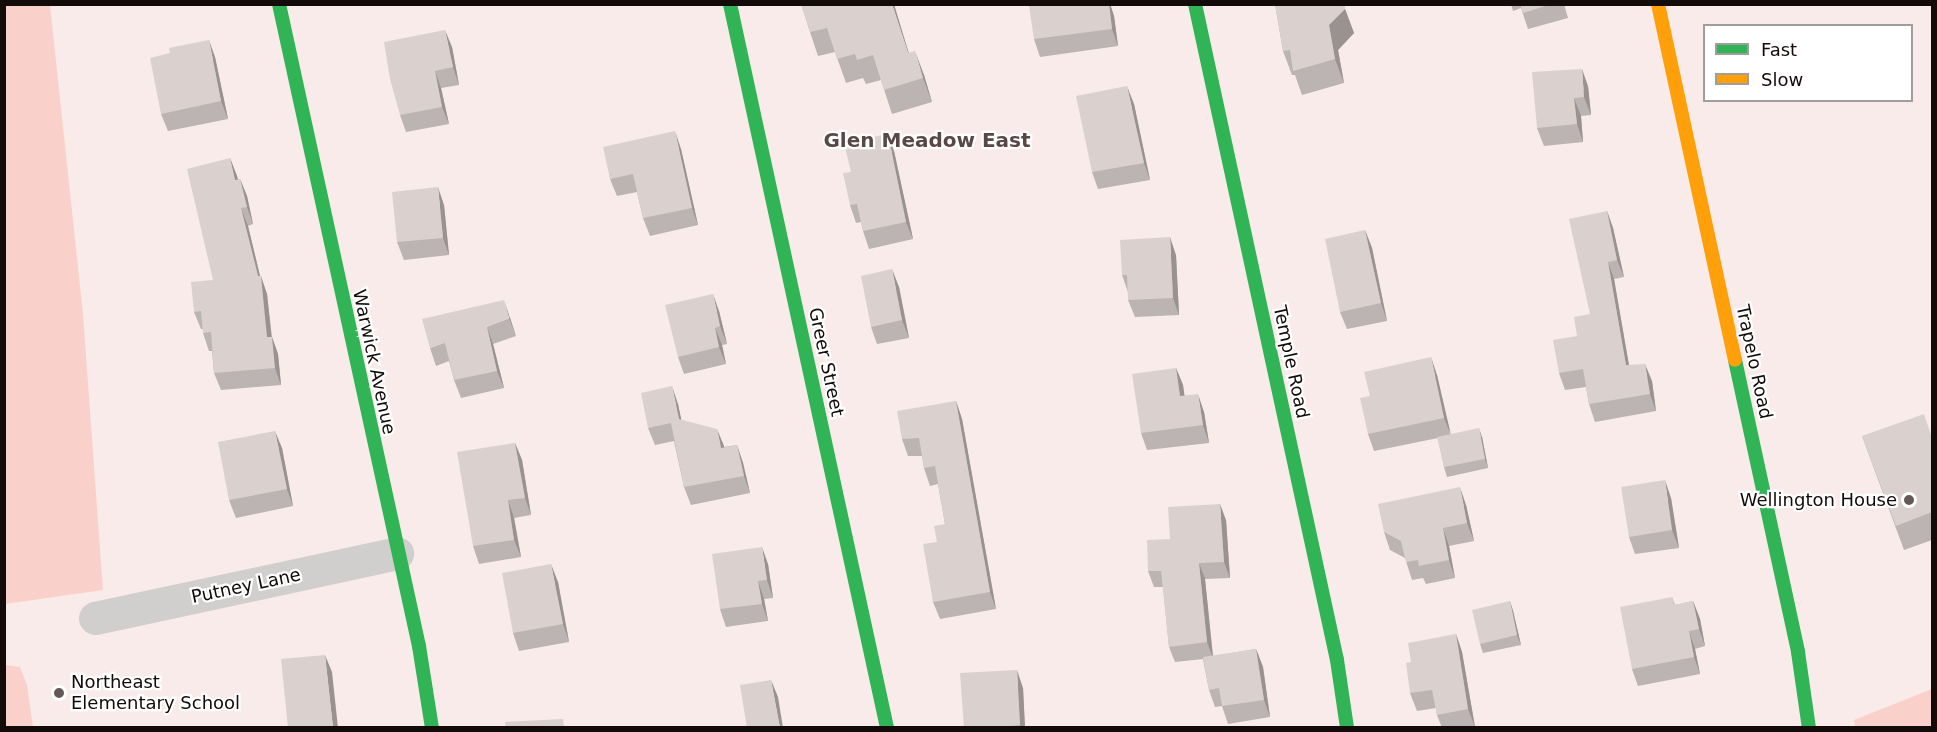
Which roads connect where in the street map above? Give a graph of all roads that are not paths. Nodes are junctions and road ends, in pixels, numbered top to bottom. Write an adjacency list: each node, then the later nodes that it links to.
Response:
1 (279, 4): 5 (street, Warwick Avenue)
2 (730, 4): 8 (street, Greer Street)
3 (1195, 4): 9 (street, Temple Road)
4 (1658, 4): 10 (street, Trapelo Road)
5 (397, 553): 6 (street, Putney Lane); 7 (street, Warwick Avenue)
6 (95, 618)
7 (432, 728)
8 (887, 728)
9 (1347, 728)
10 (1809, 728)

